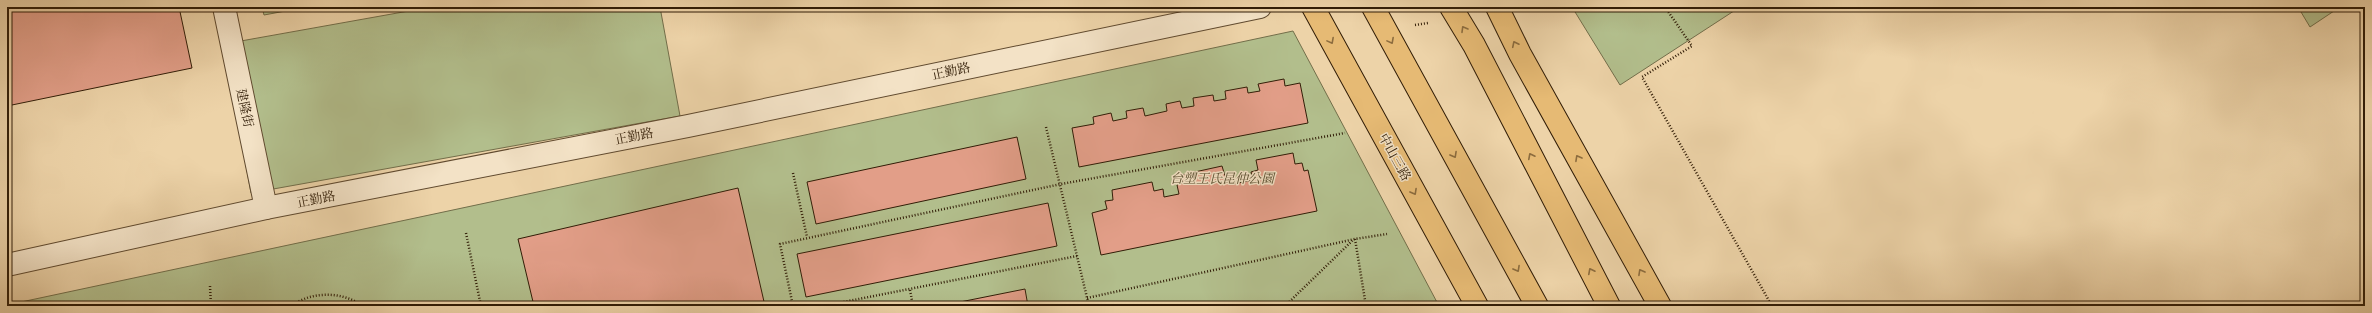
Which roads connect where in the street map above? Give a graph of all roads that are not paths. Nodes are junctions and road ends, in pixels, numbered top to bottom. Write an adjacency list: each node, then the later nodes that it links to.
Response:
1 (224, 7): 7 (street, 建隆街)
2 (1260, 7): 7 (street, 正勤路)
3 (1313, 7): 9 (main road, 中山三路, one-way to 9)
4 (1373, 7): 10 (main road, one-way to 10)
5 (1451, 7): 11 (main road, one-way to 5)
6 (1497, 7): 12 (main road, one-way to 6)
7 (266, 208): 8 (street, 正勤路)
8 (7, 264)
9 (1477, 306)
10 (1537, 306)
11 (1609, 306)
12 (1660, 306)

